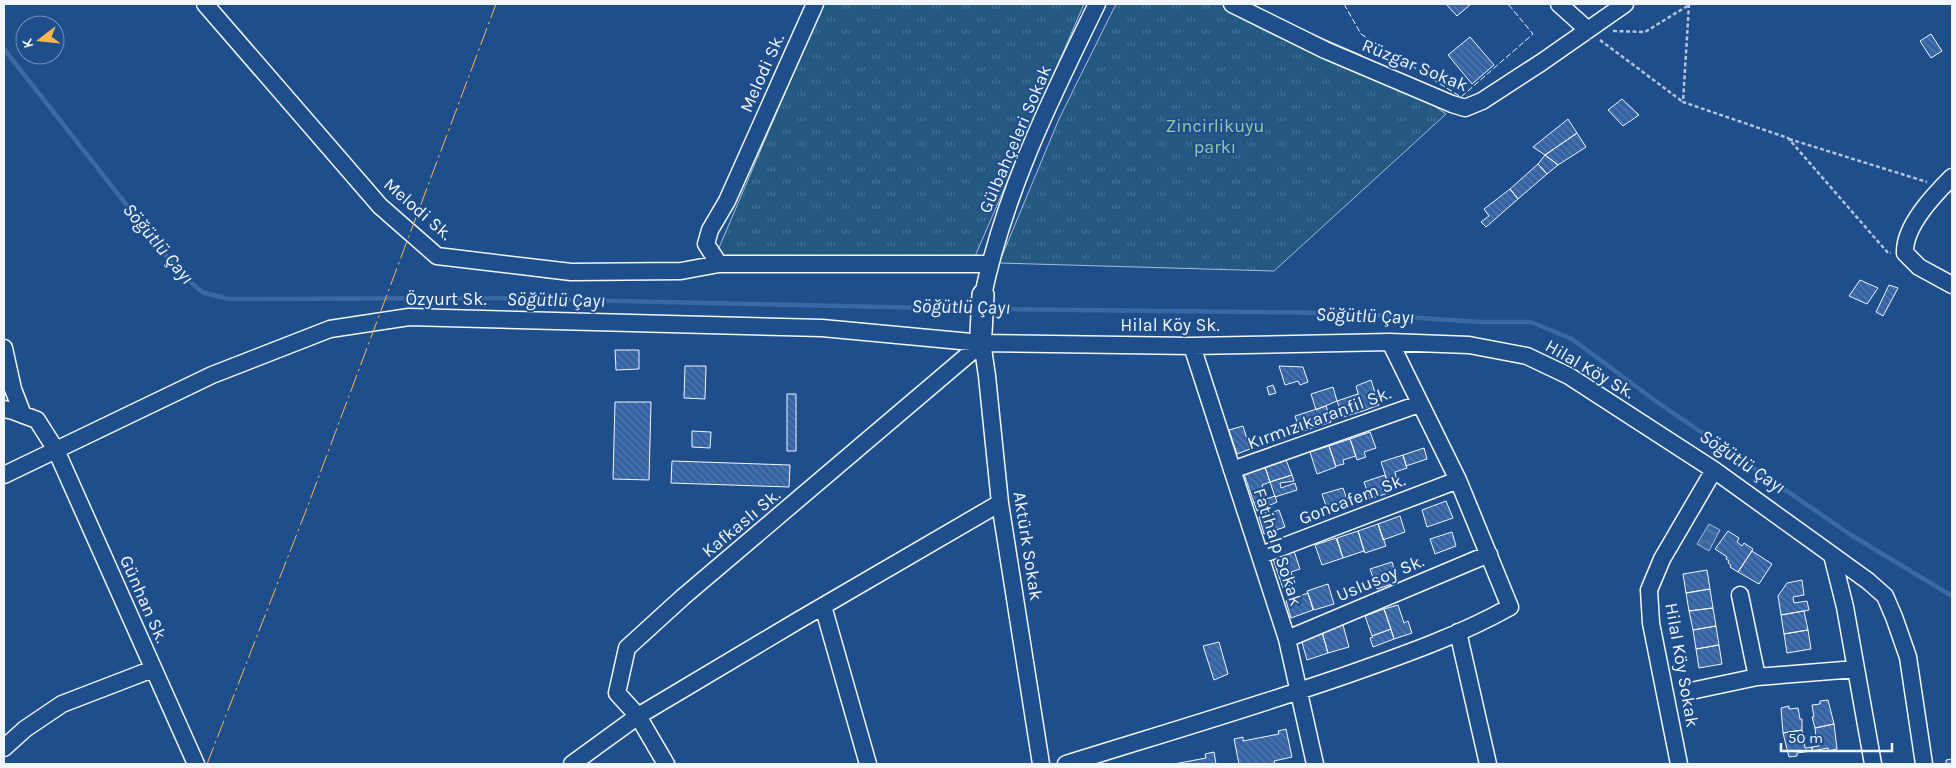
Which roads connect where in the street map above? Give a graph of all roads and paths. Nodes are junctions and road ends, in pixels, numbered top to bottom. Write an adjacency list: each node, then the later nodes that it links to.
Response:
1 (204, 4): 13 (street, Melodi Sk.)
2 (815, 4): 13 (street, Melodi Sk.)
3 (1098, 4): 14 (street, Gülbahçeleri Sokak)
4 (1232, 4): 8 (street, Rüzgar Sokak)
5 (1559, 4): 8 (street)
6 (1626, 4): 8 (street, Rüzgar Sokak)
7 (1689, 5): 8 (path); 9 (path)
8 (1588, 30): 9 (path)
9 (1683, 102): 10 (path)
10 (1788, 138): 11 (path); 12 (path)
11 (1947, 182): 12 (street)
12 (1905, 253): 15 (street)
13 (719, 264): 14 (street, Melodi Sk.)
14 (990, 264): 16 (street, Gülbahçeleri Sokak)
15 (1952, 285)
16 (983, 295): 17 (main road)
17 (981, 338): 19 (street, Hilal Köy Sk.); 24 (street, Özyurt Sk.); 29 (street, Aktürk Sokak); 42 (street, Kafkaslı Sk.)
18 (1390, 342): 19 (street, Hilal Köy Sk.); 21 (street); 26 (street, Hilal Köy Sk.)
19 (1192, 346): 25 (street, Fatihalp Sokak)
20 (4, 348): 23 (street)
21 (1419, 404): 25 (street, Kırmızıkaranfil Sk.); 28 (street)
22 (4, 409): 23 (street, Günhan Sk.)
23 (23, 415): 24 (street, Günhan Sk.)
24 (56, 450): 27 (street); 37 (street, Günhan Sk.)
25 (1232, 470): 32 (street, Fatihalp Sokak)
26 (1714, 470): 31 (street, Hilal Köy Sk.); 52 (street, Hilal Köy Sokak)
27 (4, 475)
28 (1458, 480): 30 (street); 32 (street, Goncafem Sk.)
29 (1000, 503): 34 (street); 48 (street, Aktürk Sokak)
30 (1489, 554): 35 (street); 36 (street, Uslusoy Sk.)
31 (1832, 555): 38 (street); 54 (street, Hilal Köy Sk.)
32 (1261, 556): 36 (street, Fatihalp Sokak)
33 (1740, 595): 39 (street)
34 (823, 606): 42 (street); 47 (street)
35 (1458, 632): 41 (street); 51 (street)
36 (1287, 639): 41 (street, Fatihalp Sokak)
37 (153, 668): 43 (street); 44 (street, Günhan Sk.)
38 (1856, 669): 39 (street); 53 (street)
39 (1758, 677): 40 (street)
40 (1691, 691)
41 (1299, 692): 49 (street); 50 (street, Fatihalp Sokak)
42 (638, 716): 45 (street); 46 (street, Kafkaslı Sk.)
43 (4, 748)
44 (196, 764)
45 (572, 764)
46 (666, 764)
47 (868, 764)
48 (1041, 764)
49 (1066, 764)
50 (1315, 764)
51 (1488, 764)
52 (1679, 764)
53 (1873, 764)
54 (1924, 764)

